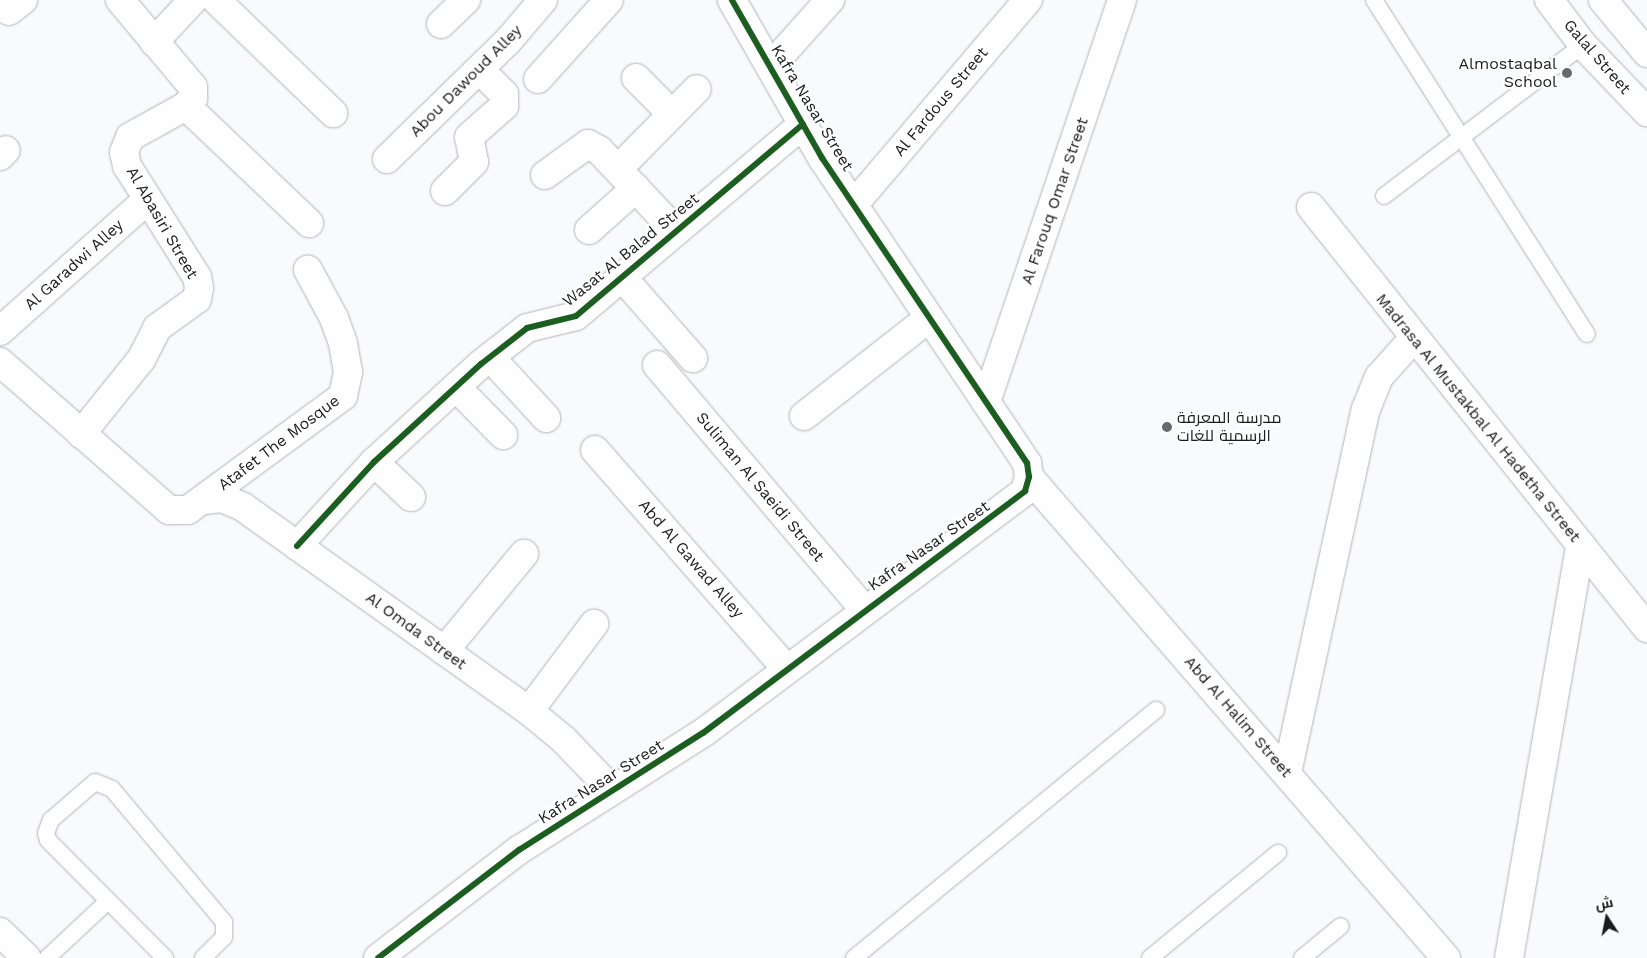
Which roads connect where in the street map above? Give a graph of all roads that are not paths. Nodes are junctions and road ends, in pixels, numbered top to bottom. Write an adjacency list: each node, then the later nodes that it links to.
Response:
1 (120, 0): 15 (street)
2 (193, 0): 15 (street)
3 (216, 0): 25 (street)
4 (466, 0): 14 (street)
5 (543, 0): 19 (street, Abou Dawoud Alley)
6 (609, 0): 21 (street)
7 (732, 0): 18 (street, Kafra Nasar Street)
8 (830, 0): 18 (street)
9 (1028, 0): 35 (street, Al Fardous Street)
10 (1122, 0): 51 (street, Al Farouq Omar Street)
11 (1374, 0): 28 (lane)
12 (1549, 0): 16 (street, Galal Street)
13 (1603, 0): 17 (street)
14 (442, 24)
15 (154, 42): 23 (street)
16 (1583, 44): 24 (street, Galal Street); 28 (lane)
17 (1647, 53)
18 (771, 66): 27 (street, Kafra Nasar Street)
19 (479, 69): 29 (street, Abou Dawoud Alley); 32 (street)
20 (636, 78): 26 (street)
21 (538, 79)
22 (697, 89): 26 (street)
23 (186, 106): 34 (street, Al Abasiri Street); 37 (street)
24 (1647, 112)
25 (333, 113)
26 (672, 114): 31 (street)
27 (803, 124): 35 (street, Kafra Nasar Street); 39 (street, Wasat Al Balad Street)
28 (1462, 137): 33 (lane); 44 (lane)
29 (387, 159)
30 (545, 175): 31 (street)
31 (626, 179): 38 (street); 39 (street)
32 (445, 191)
33 (1384, 196)
34 (148, 199): 43 (street, Al Garadwi Alley); 54 (street, Al Abasiri Street)
35 (855, 203): 42 (street, Kafra Nasar Street)
36 (1311, 206): 45 (street, Madrasa Al Mustakbal Al Hadetha Street)
37 (309, 223)
38 (588, 230)
39 (676, 231): 41 (street, Wasat Al Balad Street)
40 (308, 270): 60 (street, Atafet The Mosque)
41 (622, 277): 46 (street, Wasat Al Balad Street); 47 (street)
42 (929, 318): 51 (street, Kafra Nasar Street); 52 (street)
43 (0, 331)
44 (1587, 334)
45 (1413, 339): 61 (street, Madrasa Al Mustakbal Al Hadetha Street); 71 (street)
46 (490, 357): 50 (street, Wasat Al Balad Street); 53 (street)
47 (693, 358)
48 (0, 362): 54 (street)
49 (656, 365): 64 (street, Suliman Al Saeidi Street)
50 (457, 388): 55 (street); 57 (street, Wasat Al Balad Street)
51 (986, 402): 58 (street, Kafra Nasar Street)
52 (804, 416)
53 (546, 418)
54 (81, 434): 60 (street)
55 (503, 434)
56 (595, 450): 68 (street, Abd Al Gawad Alley)
57 (374, 462): 59 (street); 62 (street, Wasat Al Balad Street)
58 (1029, 477): 64 (street, Kafra Nasar Street); 71 (street, Abd Al Halim Street)
59 (411, 497)
60 (204, 500): 62 (street, Al Omda Street)
61 (1580, 545): 66 (street, Madrasa Al Mustakbal Al Hadetha Street); 86 (street)
62 (297, 546): 67 (street, Al Omda Street)
63 (524, 554): 67 (street)
64 (864, 609): 68 (street, Kafra Nasar Street)
65 (594, 624): 70 (street)
66 (1647, 628)
67 (444, 651): 70 (street, Al Omda Street)
68 (787, 668): 72 (street, Kafra Nasar Street)
69 (1156, 710): 82 (lane)
70 (528, 711): 72 (street, Al Omda Street)
71 (1287, 773): 85 (street, Abd Al Halim Street)
72 (612, 790): 81 (street, Kafra Nasar Street)
73 (1278, 853): 83 (lane)
74 (108, 901): 78 (lane); 79 (lane); 80 (lane)
75 (1341, 926): 84 (lane)
76 (0, 932): 77 (street)
77 (27, 958)
78 (47, 958)
79 (165, 958)
80 (204, 958)
81 (378, 958)
82 (854, 958)
83 (1150, 958)
84 (1302, 958)
85 (1446, 958)
86 (1509, 958)

